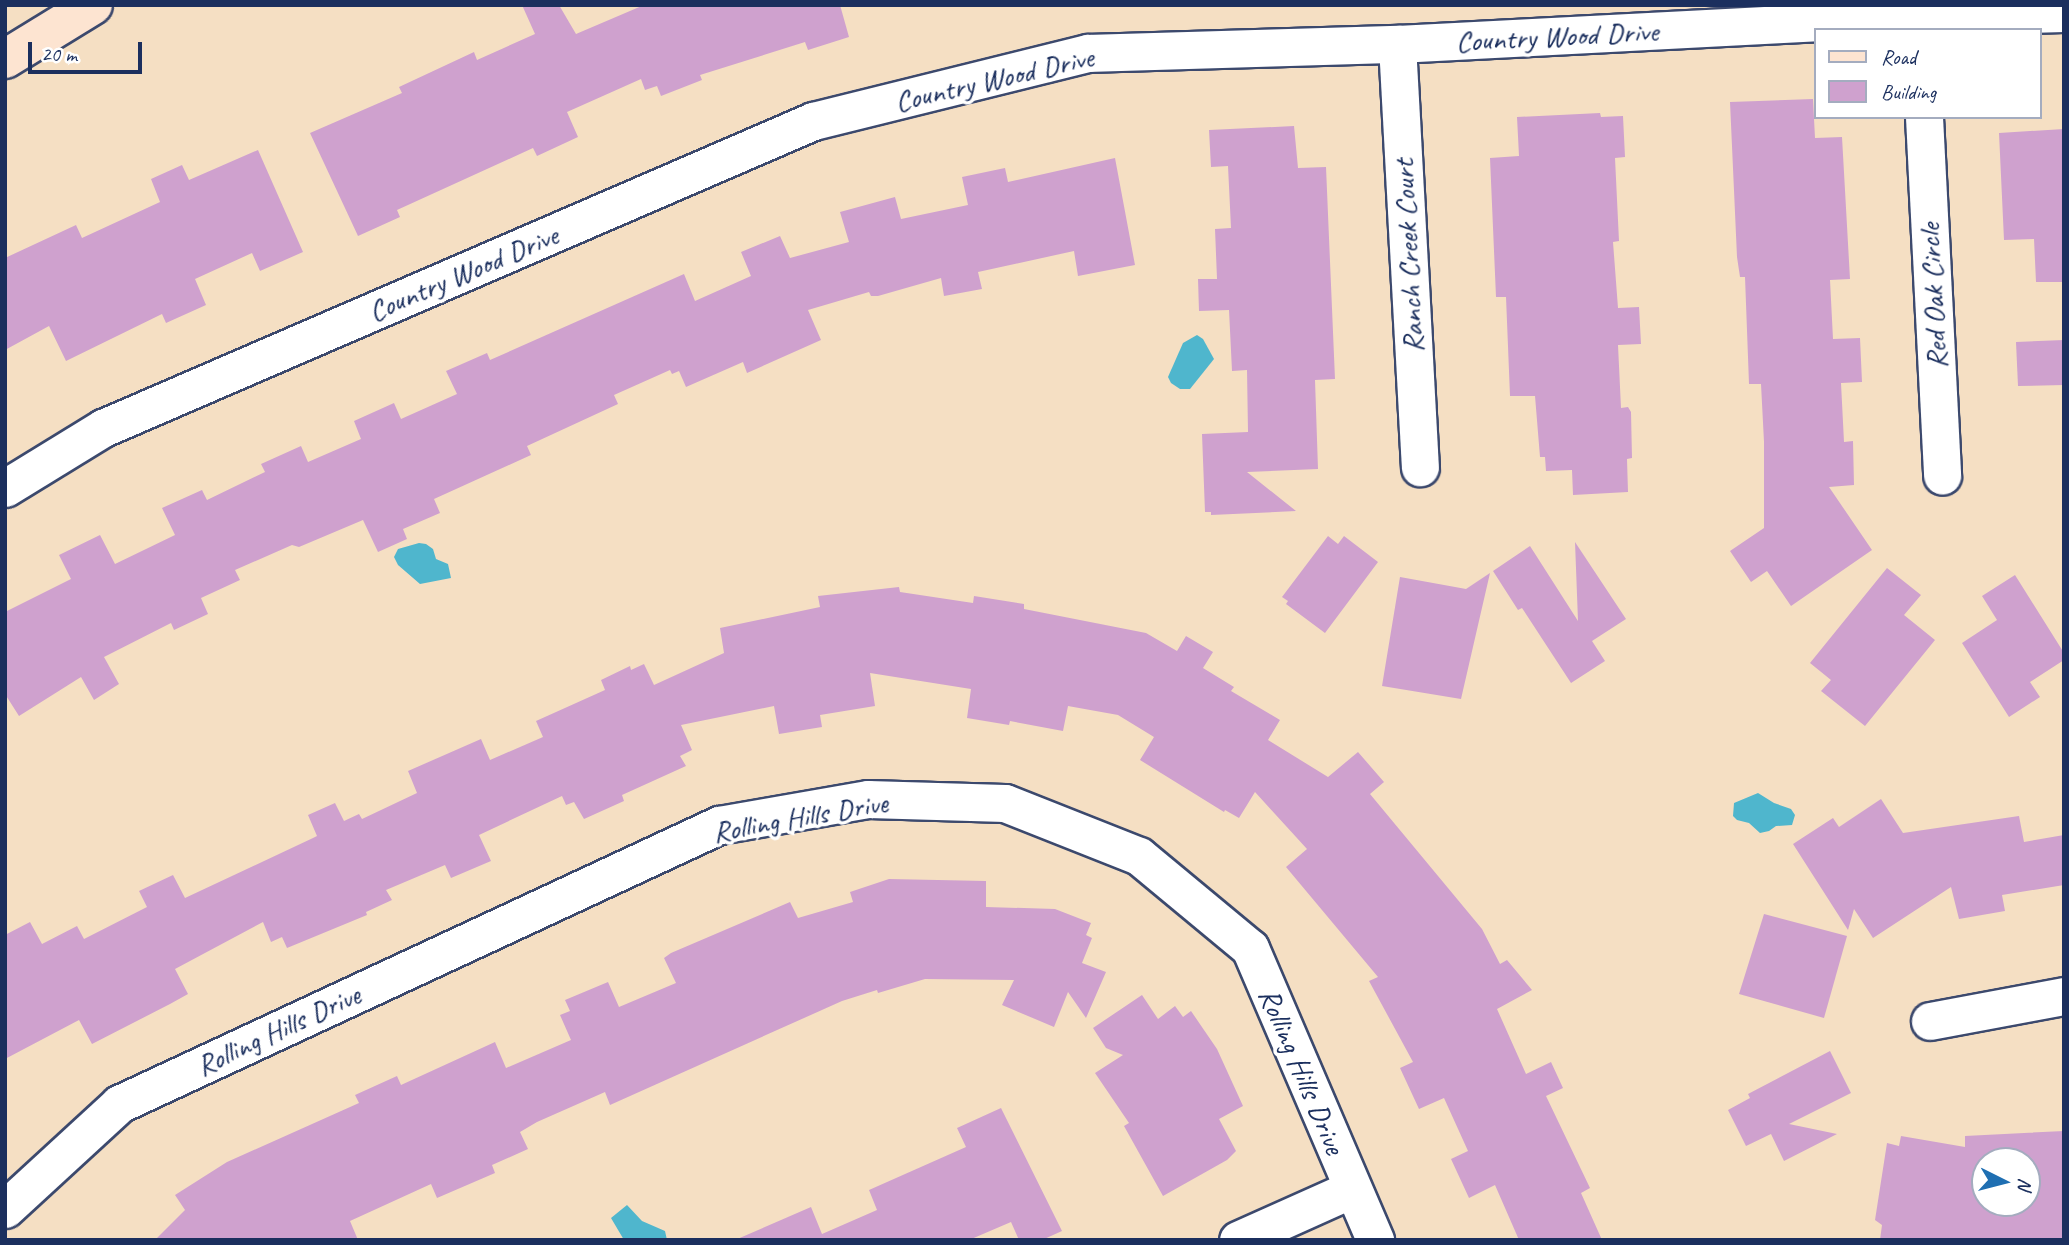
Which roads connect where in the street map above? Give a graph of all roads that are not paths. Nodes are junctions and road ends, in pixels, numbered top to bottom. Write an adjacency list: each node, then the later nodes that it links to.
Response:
1 (93, 5): 5 (main road)
2 (2064, 13): 3 (street, Country Wood Drive)
3 (1920, 23): 4 (street, Country Wood Drive)
4 (1397, 44): 7 (street, Ranch Creek Court); 9 (street, Country Wood Drive)
5 (5, 60)
6 (1924, 119): 8 (street, Red Oak Circle)
7 (1420, 467)
8 (1942, 475)
9 (5, 488)
10 (2064, 996): 11 (street)
11 (1930, 1021)
12 (1352, 1189): 13 (street, Rolling Hills Drive); 14 (street); 15 (street, Rolling Hills Drive)
13 (5, 1209)
14 (1238, 1240)
15 (1375, 1240)

